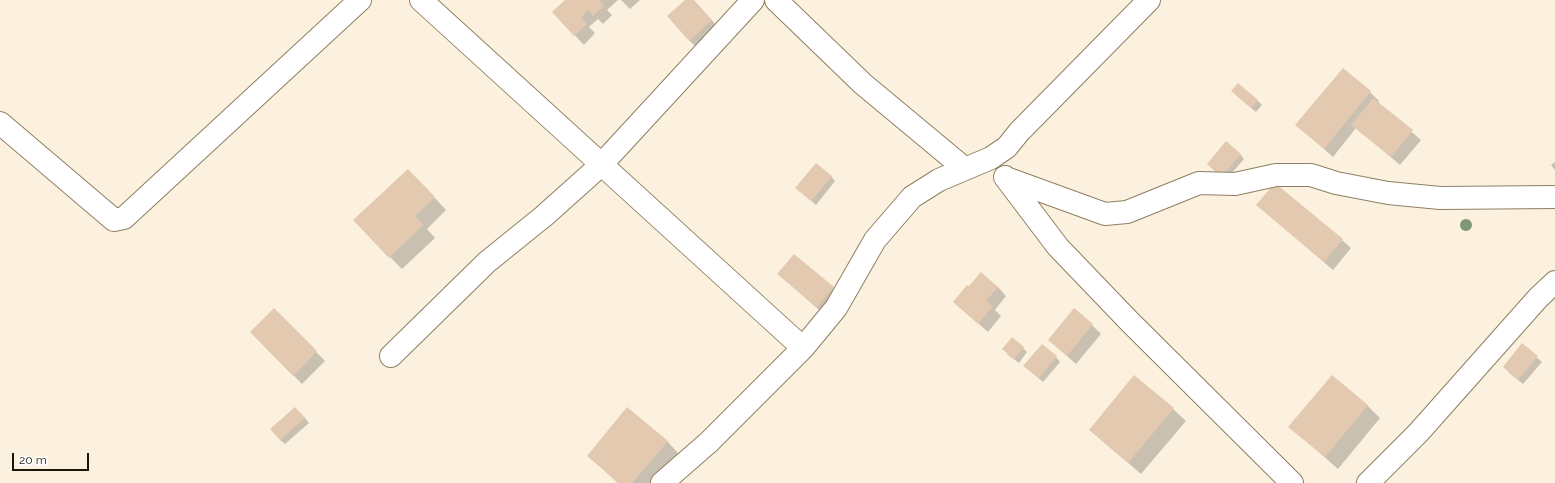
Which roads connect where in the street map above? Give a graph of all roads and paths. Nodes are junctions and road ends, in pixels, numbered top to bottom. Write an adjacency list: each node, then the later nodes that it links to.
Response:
1 (360, 0): 6 (street)
2 (420, 0): 8 (street)
3 (753, 0): 8 (street)
4 (776, 0): 9 (street)
5 (1149, 0): 7 (street)
6 (0, 124)
7 (991, 158): 9 (street); 10 (street)
8 (601, 165): 13 (street); 14 (street)
9 (964, 168): 13 (street)
10 (1006, 178): 11 (street); 16 (street)
11 (1555, 197)
12 (1555, 282): 17 (street)
13 (803, 348): 15 (street)
14 (392, 356)
15 (662, 483)
16 (1292, 483)
17 (1368, 483)

